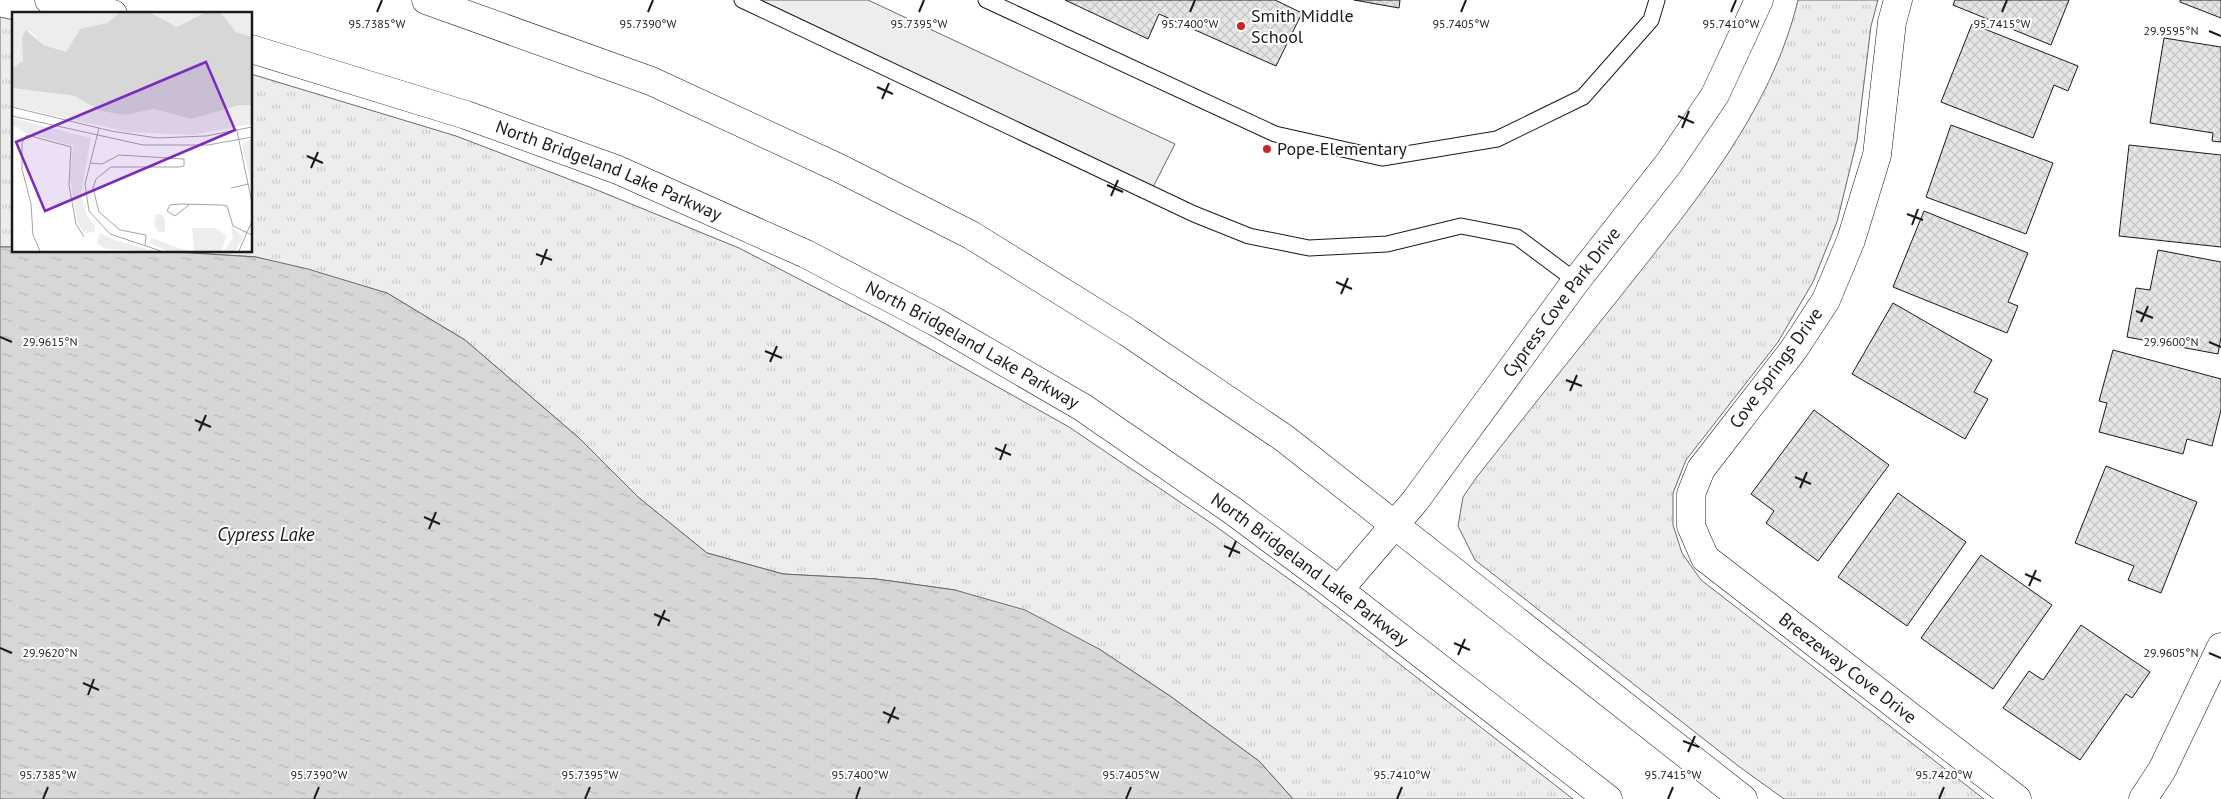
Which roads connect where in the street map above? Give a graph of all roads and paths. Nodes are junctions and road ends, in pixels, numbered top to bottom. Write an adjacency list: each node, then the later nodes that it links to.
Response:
1 (49, 0): 8 (main road)
2 (426, 0): 11 (main road)
3 (742, 0): 10 (lane)
4 (986, 0): 5 (lane)
5 (1657, 0)
6 (1759, 0): 10 (main road, Cypress Cove Park Drive)
7 (1898, 0): 12 (main road, Cove Springs Drive)
8 (104, 12)
9 (252, 49): 13 (main road, North Bridgeland Lake Parkway)
10 (1576, 281): 11 (main road, Cypress Cove Park Drive)
11 (1396, 524): 13 (main road, Cypress Cove Park Drive); 16 (main road)
12 (1691, 526): 17 (main road, Breezeway Cove Drive)
13 (1339, 590): 15 (main road, North Bridgeland Lake Parkway)
14 (2221, 647): 18 (main road)
15 (1608, 799)
16 (1743, 799)
17 (2017, 799)
18 (2143, 799)

